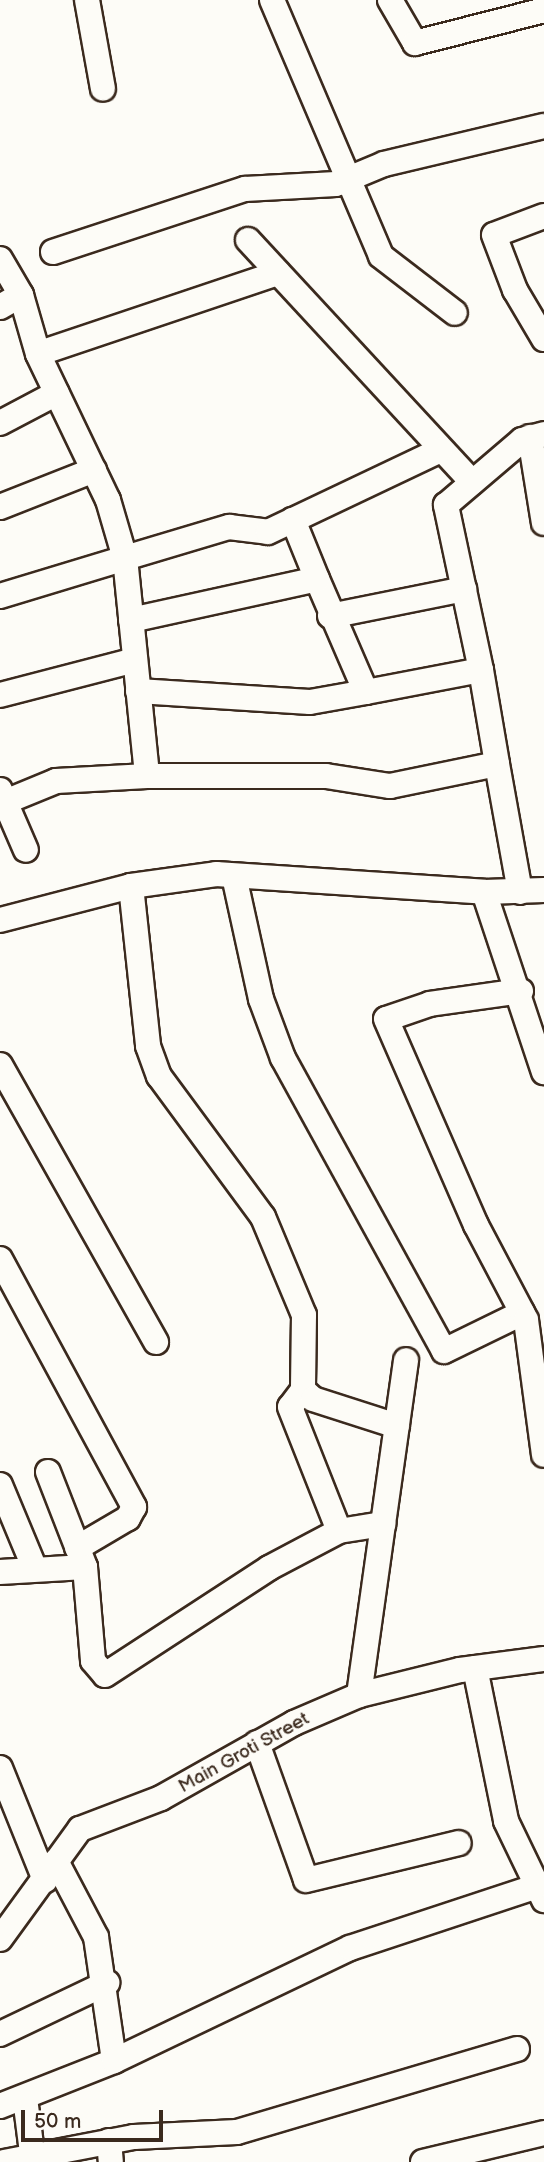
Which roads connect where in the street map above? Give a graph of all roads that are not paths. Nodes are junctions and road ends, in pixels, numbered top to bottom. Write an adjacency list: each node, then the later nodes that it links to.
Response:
1 (87, 0): 5 (street)
2 (272, 0): 7 (street)
3 (390, 0): 4 (street)
4 (544, 10)
5 (103, 89)
6 (544, 126): 7 (street)
7 (348, 181): 10 (street); 14 (street)
8 (544, 216): 15 (street)
9 (248, 240): 12 (street)
10 (53, 253)
11 (0, 259): 13 (street)
12 (278, 273): 16 (street); 20 (street)
13 (11, 301): 16 (street)
14 (455, 313)
15 (544, 338)
16 (38, 354): 17 (street)
17 (57, 393): 18 (street); 21 (street)
18 (0, 423)
19 (537, 435): 22 (street); 25 (street)
20 (441, 450): 22 (street); 24 (street)
21 (94, 470): 23 (street); 26 (street)
22 (471, 482): 28 (street)
23 (0, 506)
24 (293, 520): 26 (street); 27 (street)
25 (544, 523)
26 (125, 558): 29 (street); 31 (street)
27 (317, 579): 30 (street); 31 (street)
28 (464, 589): 30 (street); 33 (street)
29 (0, 596)
30 (330, 616): 35 (street)
31 (131, 620): 32 (street)
32 (135, 660): 34 (street); 36 (street)
33 (481, 670): 35 (street); 37 (street)
34 (138, 691): 35 (street); 38 (street)
35 (366, 692)
36 (0, 695)
37 (498, 764): 38 (street); 43 (street)
38 (147, 776): 39 (street)
39 (3, 797): 40 (street)
40 (26, 850)
41 (234, 876): 42 (street); 44 (street); 50 (street)
42 (131, 886): 45 (street); 54 (street)
43 (532, 891): 44 (street)
44 (484, 892): 46 (street)
45 (0, 920)
46 (521, 991): 48 (street); 50 (street)
47 (0, 1065): 51 (street)
48 (544, 1072)
49 (0, 1259): 61 (street)
50 (522, 1313): 52 (street)
51 (156, 1342)
52 (540, 1353): 56 (street)
53 (406, 1360): 55 (street)
54 (303, 1390): 55 (street); 60 (street)
55 (397, 1426): 59 (street)
56 (544, 1455)
57 (48, 1472): 61 (street)
58 (0, 1485): 62 (street)
59 (383, 1524): 60 (street); 66 (street)
60 (339, 1531): 61 (street)
61 (81, 1557): 62 (street)
62 (35, 1569): 63 (street)
63 (0, 1572)
64 (544, 1659): 65 (street, Main Groti Street)
65 (475, 1668): 66 (street, Main Groti Street); 71 (street)
66 (359, 1695): 67 (street, Main Groti Street)
67 (257, 1743): 69 (street); 70 (street, Main Groti Street)
68 (0, 1768): 70 (street)
69 (459, 1843)
70 (50, 1870): 72 (street, Main Groti Street); 73 (street)
71 (541, 1894): 76 (street)
72 (0, 1939)
73 (107, 1983): 74 (street); 76 (street)
74 (0, 2034)
75 (517, 2049): 80 (street)
76 (114, 2061): 77 (street)
77 (25, 2098): 78 (street); 81 (street)
78 (0, 2106)
79 (544, 2133): 83 (street)
80 (110, 2151): 81 (street)
81 (32, 2152): 82 (street)
82 (4, 2162)
83 (423, 2162)

